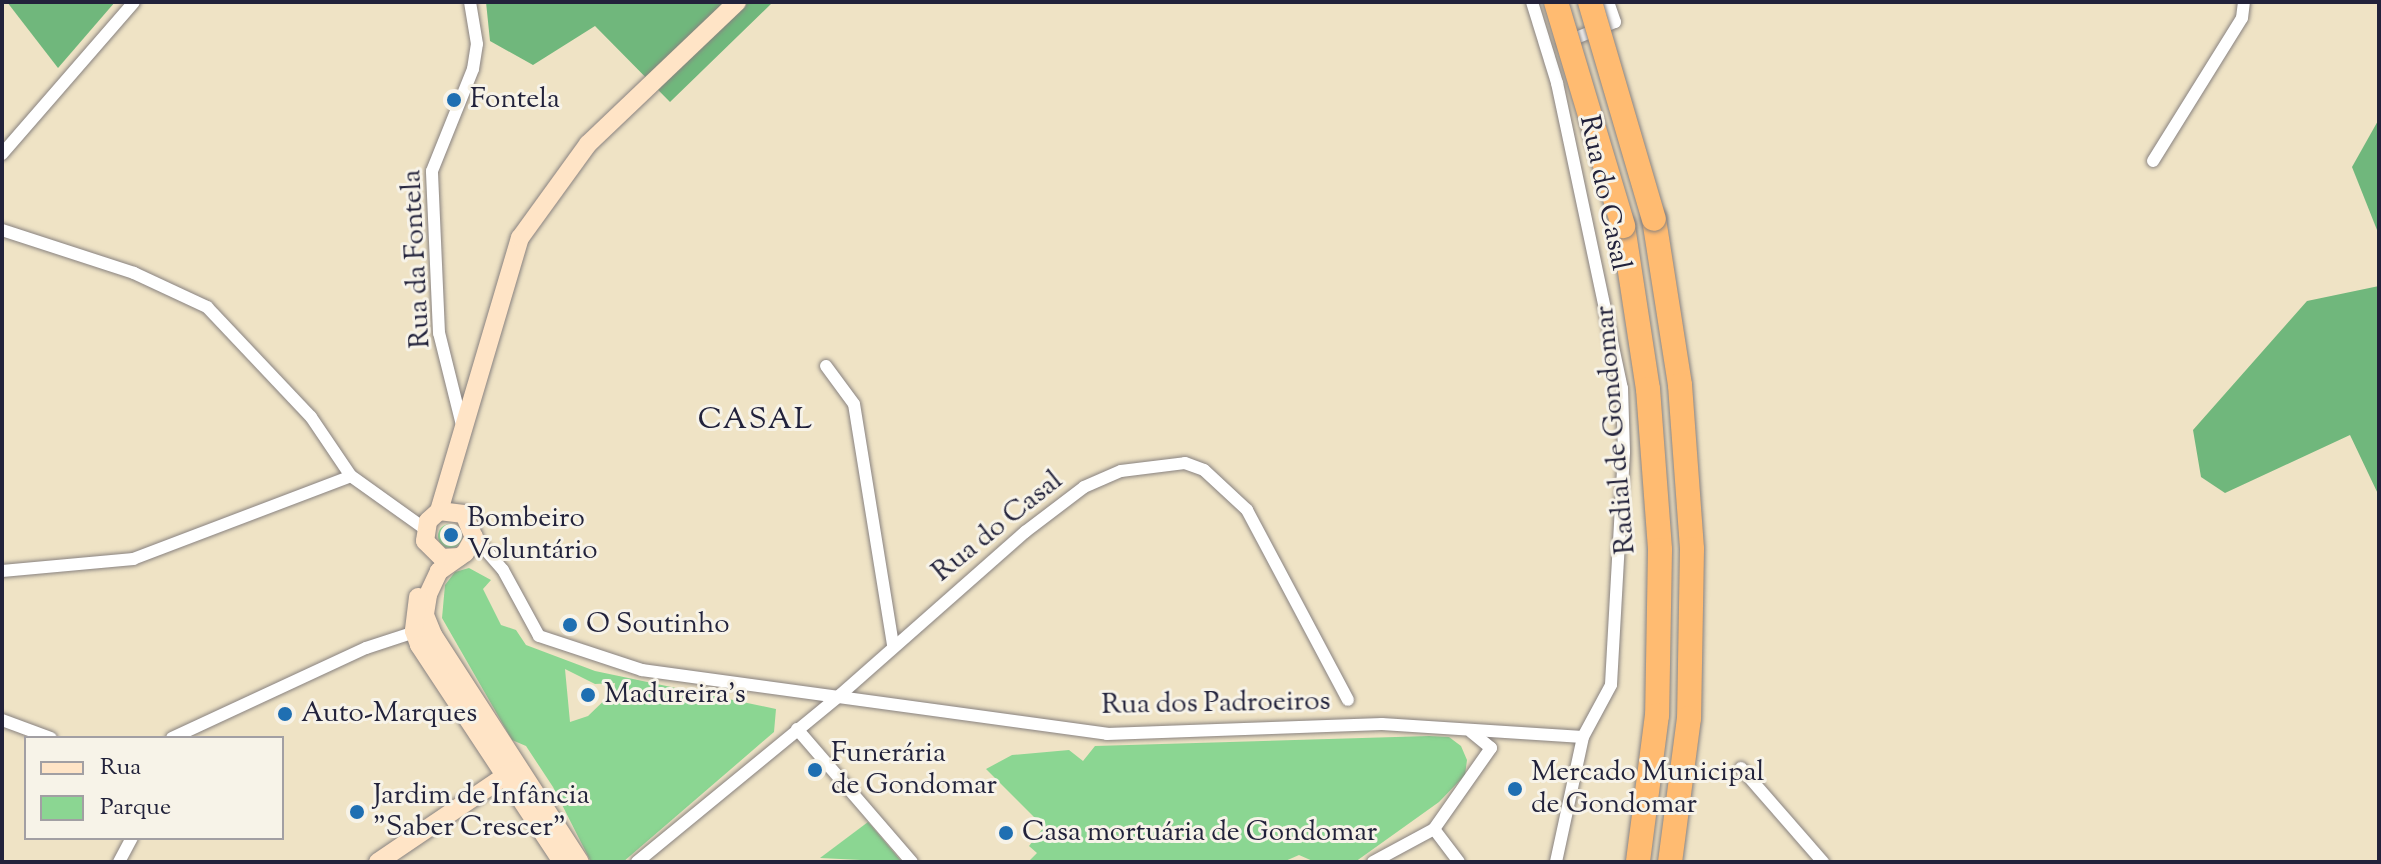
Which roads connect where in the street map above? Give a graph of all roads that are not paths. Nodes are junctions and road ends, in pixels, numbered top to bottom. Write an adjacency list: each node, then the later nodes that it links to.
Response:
1 (134, 2): 10 (street)
2 (470, 2): 14 (street, Rua da Fontela)
3 (737, 2): 14 (main road)
4 (1532, 2): 9 (street, Rua do Casal)
5 (1556, 2): 47 (highway, Radial de Gondomar, bridge)
6 (1590, 2): 48 (highway, bridge)
7 (1608, 2): 9 (street)
8 (2244, 2): 11 (street)
9 (1547, 50): 33 (street, Rua do Casal)
10 (2, 154)
11 (2153, 161)
12 (2, 230): 16 (street)
13 (826, 366): 25 (street)
14 (462, 425): 15 (main road)
15 (455, 465): 17 (main road); 18 (main road)
16 (351, 476): 19 (street); 22 (street)
17 (439, 511): 18 (main road); 19 (main road)
18 (464, 514): 21 (main road)
19 (425, 529): 20 (main road)
20 (429, 549): 21 (main road); 23 (main road)
21 (466, 550): 24 (main road); 26 (street, Rua dos Padroeiros)
22 (2, 571)
23 (414, 631): 24 (street); 32 (street); 35 (main road)
24 (433, 635): 35 (main road)
25 (893, 645): 26 (street, Rua do Casal); 27 (street, Rua do Casal)
26 (840, 695): 29 (street, Rua do Casal); 30 (street, Rua dos Padroeiros)
27 (1348, 700)
28 (2, 720): 31 (street)
29 (797, 729): 42 (street, Rua do Casal); 43 (street)
30 (1471, 732): 33 (street, Rua dos Padroeiros); 36 (street)
31 (46, 736)
32 (177, 736)
33 (1583, 737): 46 (street, Rua do Casal)
34 (1741, 768): 49 (street)
35 (512, 771): 39 (main road); 40 (main road); 41 (main road)
36 (1434, 829): 44 (street); 45 (street)
37 (131, 840): 38 (street)
38 (119, 862)
39 (378, 862)
40 (562, 862)
41 (580, 862)
42 (637, 862)
43 (912, 862)
44 (1373, 862)
45 (1459, 862)
46 (1556, 862)
47 (1638, 862)
48 (1670, 862)
49 (1823, 862)

